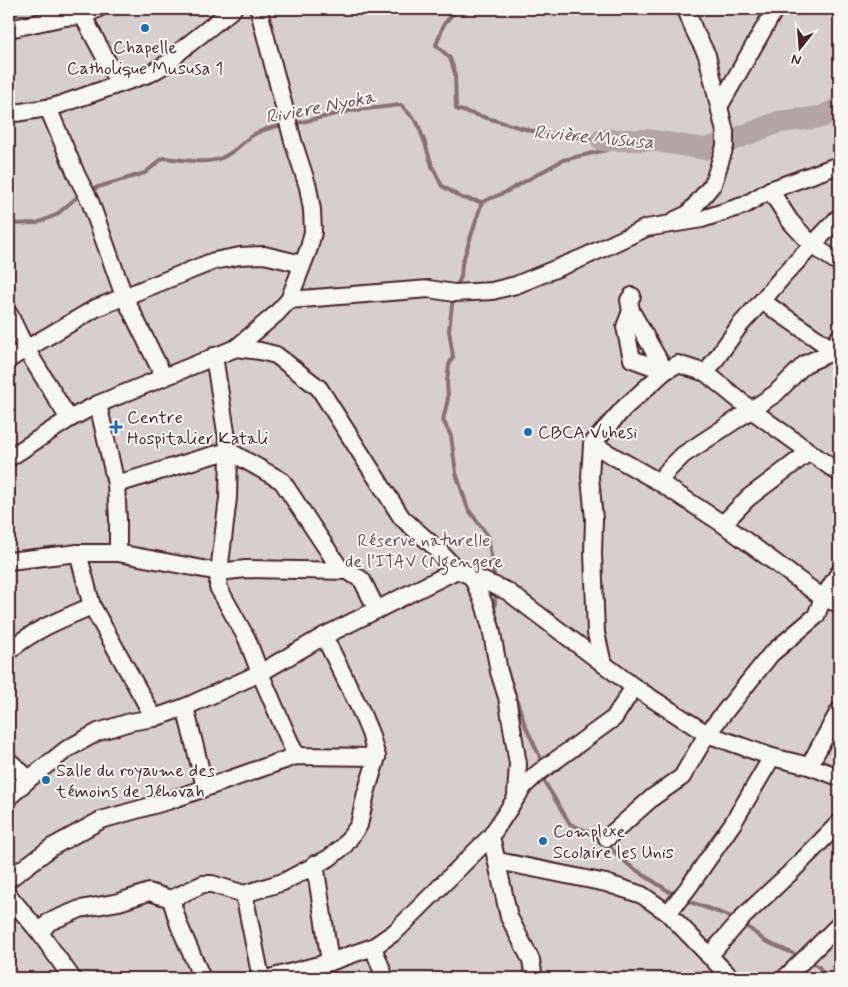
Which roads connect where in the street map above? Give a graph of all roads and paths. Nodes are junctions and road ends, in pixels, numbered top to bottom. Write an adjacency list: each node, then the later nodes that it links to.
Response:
1 (233, 9): 7 (street)
2 (686, 9): 8 (street)
3 (775, 9): 8 (street)
4 (256, 10): 17 (street)
5 (90, 12): 6 (street); 7 (street)
6 (9, 29)
7 (119, 84): 9 (street)
8 (720, 105): 14 (street)
9 (48, 108): 10 (street); 18 (street)
10 (9, 114)
11 (839, 165): 12 (street)
12 (770, 190): 14 (street); 15 (street)
13 (839, 217): 15 (street)
14 (661, 225): 19 (street)
15 (812, 245): 16 (street); 20 (street)
16 (839, 263)
17 (302, 264): 18 (street); 19 (street)
18 (124, 296): 24 (street); 29 (street)
19 (289, 300): 23 (street)
20 (762, 301): 22 (street); 28 (street)
21 (9, 314): 24 (street)
22 (837, 347): 31 (street)
23 (236, 348): 25 (street); 47 (street)
24 (26, 350): 26 (street); 32 (street)
25 (214, 356): 29 (street); 34 (street)
26 (9, 359)
27 (666, 371): 27 (street); 28 (street); 33 (street)
28 (706, 373): 31 (street)
29 (164, 377): 30 (street)
30 (98, 404): 32 (street); 39 (street)
31 (750, 409): 35 (street); 38 (street)
32 (69, 419): 36 (street)
33 (592, 444): 38 (street); 54 (street)
34 (229, 451): 39 (street); 44 (street); 45 (street)
35 (809, 452): 37 (street); 40 (street)
36 (9, 458)
37 (839, 474)
38 (659, 482): 40 (street)
39 (116, 484): 42 (street)
40 (723, 524): 48 (street)
41 (78, 553): 42 (street); 43 (street); 50 (street)
42 (118, 553): 45 (street)
43 (9, 561)
44 (341, 570): 45 (street); 51 (street)
45 (219, 572): 55 (street)
46 (839, 573): 48 (street)
47 (472, 577): 51 (street); 54 (street); 69 (street)
48 (823, 598): 49 (street); 60 (street)
49 (839, 604)
50 (92, 606): 53 (street); 59 (street)
51 (377, 610): 52 (street)
52 (324, 636): 55 (street); 62 (street)
53 (9, 651)
54 (604, 664): 56 (street)
55 (260, 673): 57 (street); 61 (street)
56 (634, 688): 60 (street); 69 (street)
57 (185, 706): 59 (street); 68 (street)
58 (839, 711): 65 (street)
59 (154, 718): 67 (street)
60 (707, 734): 63 (street); 73 (street)
61 (296, 756): 62 (street); 68 (street)
62 (377, 757): 75 (street)
63 (772, 757): 65 (street); 80 (street)
64 (9, 761): 67 (street)
65 (809, 766): 66 (street)
66 (839, 777)
67 (29, 779): 70 (street)
68 (205, 787): 76 (street)
69 (516, 795): 72 (street)
70 (9, 797)
71 (839, 822): 84 (street)
72 (491, 836): 74 (street); 83 (street)
73 (607, 838)
74 (498, 862): 80 (street); 91 (street)
75 (314, 864): 77 (street); 85 (street)
76 (9, 879)
77 (244, 894): 79 (street); 88 (street)
78 (9, 896): 82 (street)
79 (170, 899): 82 (street); 87 (street)
80 (672, 908): 84 (street)
81 (839, 925): 93 (street)
82 (40, 933): 86 (street)
83 (373, 947): 85 (street); 90 (street)
84 (709, 956): 92 (street)
85 (330, 962): 89 (street)
86 (72, 978)
87 (202, 978)
88 (261, 978)
89 (270, 978)
90 (385, 978)
91 (534, 978)
92 (731, 978)
93 (785, 978)

